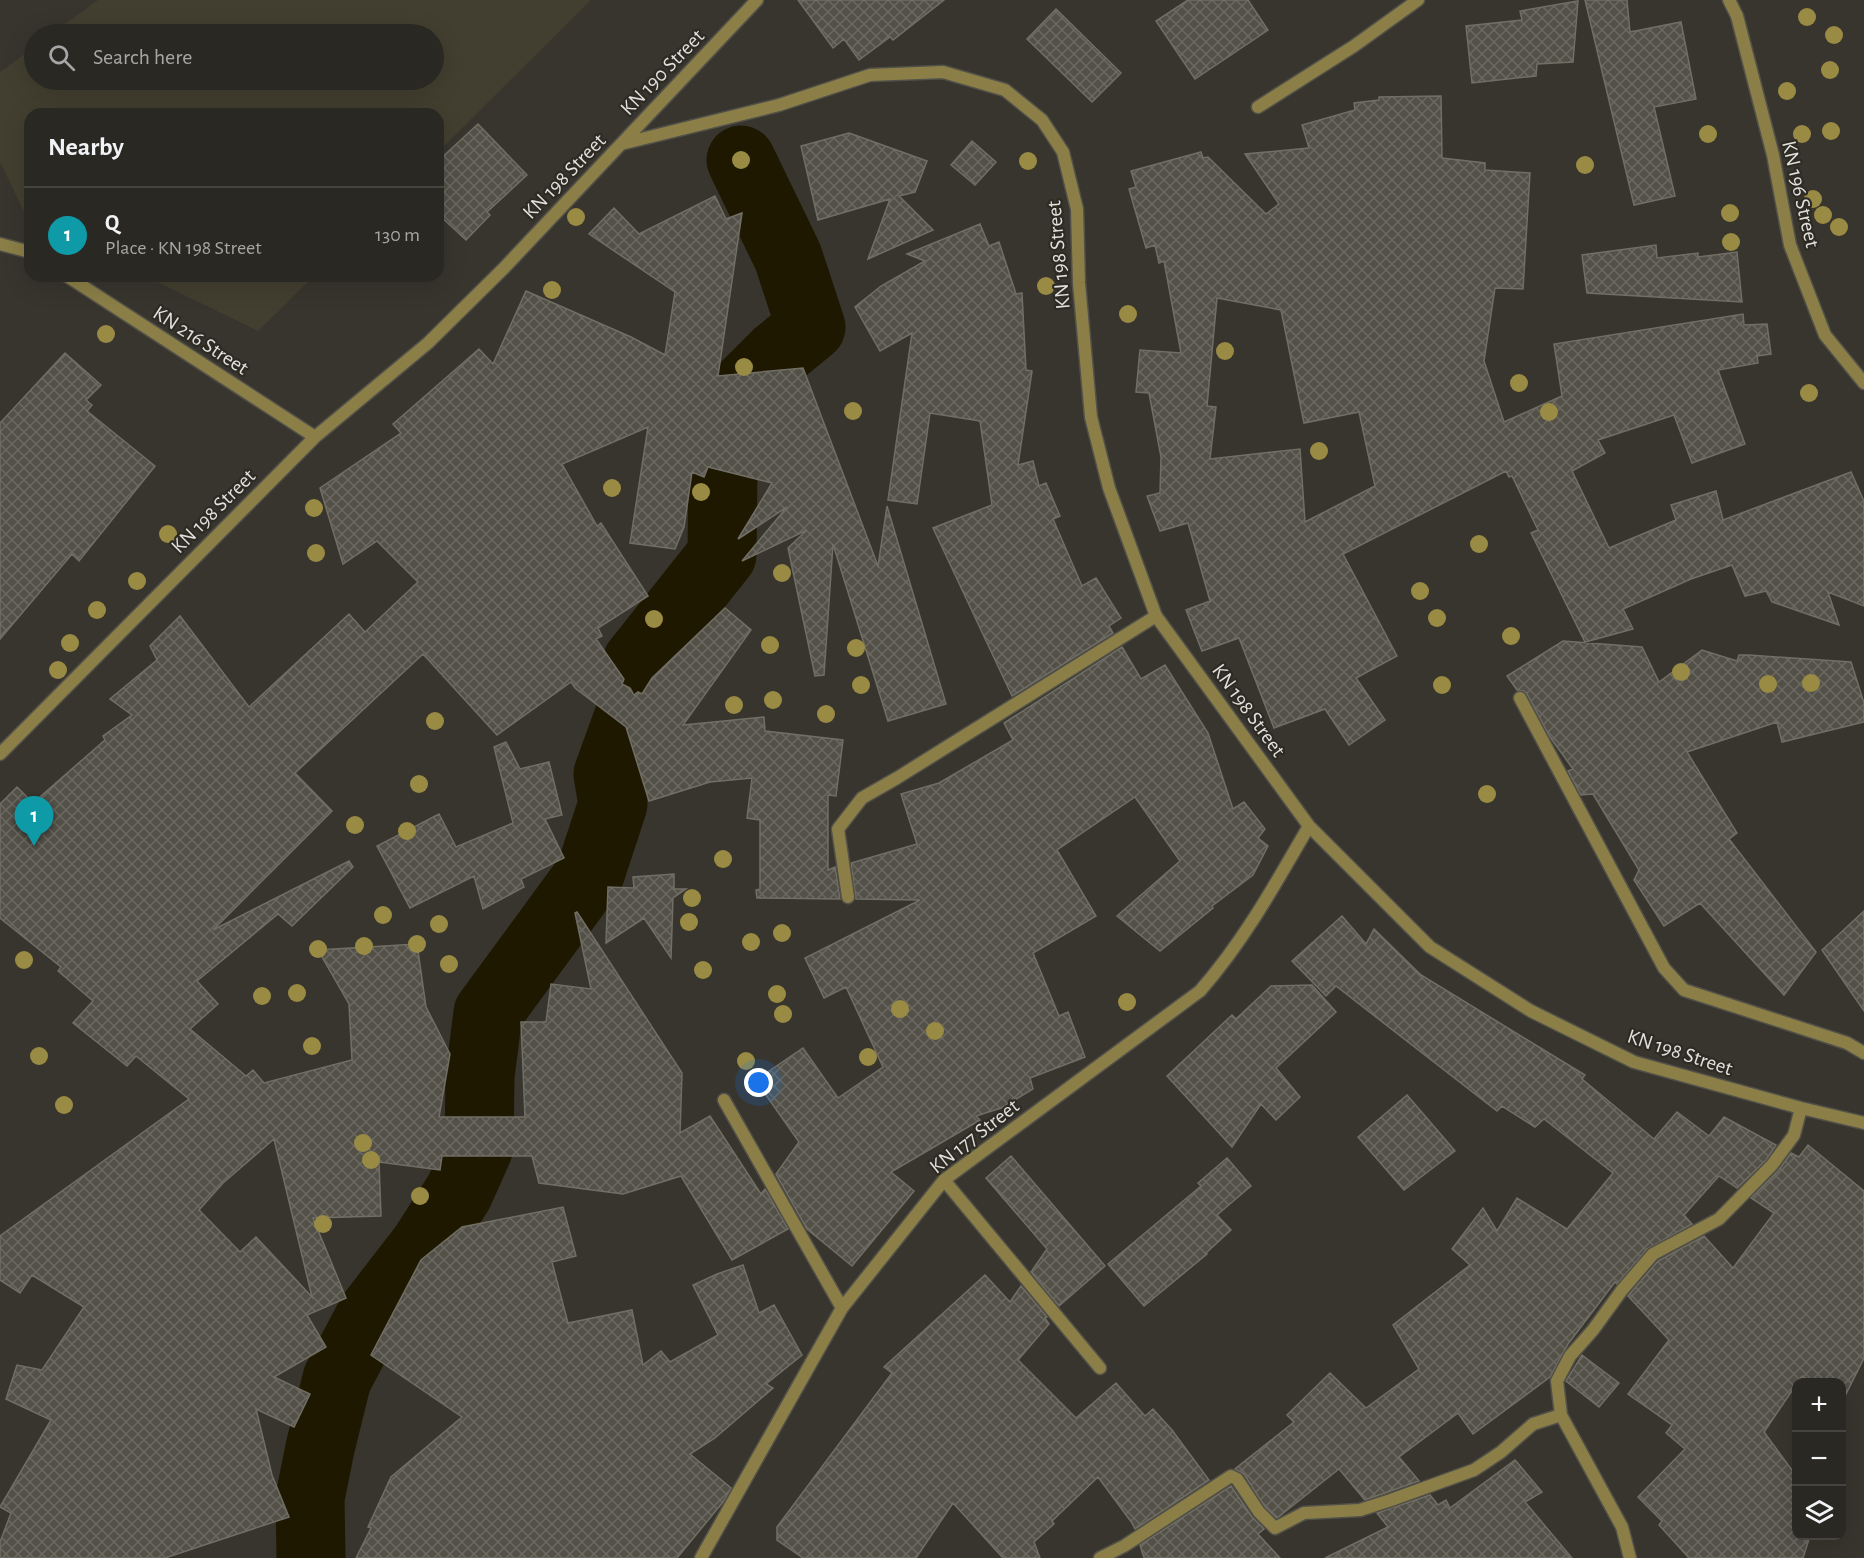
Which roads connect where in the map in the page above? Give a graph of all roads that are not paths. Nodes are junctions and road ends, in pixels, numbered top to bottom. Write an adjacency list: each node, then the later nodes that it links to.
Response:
1 (757, 0): 5 (street, KN 190 Street)
2 (1418, 0): 4 (street)
3 (1729, 0): 9 (street, KN 196 Street)
4 (1258, 107)
5 (621, 144): 10 (street, KN 198 Street); 11 (street, KN 198 Street)
6 (0, 244): 7 (street)
7 (24, 250)
8 (76, 282): 10 (street, KN 216 Street)
9 (1864, 382)
10 (315, 437): 13 (street, KN 198 Street)
11 (1156, 616): 14 (street, KN 198 Street); 15 (street)
12 (1520, 698): 16 (street)
13 (0, 754)
14 (1309, 826): 18 (street, KN 198 Street); 20 (street, KN 177 Street)
15 (848, 897)
16 (1864, 1053)
17 (724, 1100): 21 (street)
18 (1801, 1108): 19 (street, KN 198 Street); 23 (street)
19 (1864, 1123)
20 (944, 1180): 21 (street, KN 177 Street); 22 (street)
21 (842, 1308): 25 (street, KN 177 Street)
22 (1100, 1368)
23 (1561, 1415): 24 (street); 28 (street)
24 (1124, 1546): 26 (street); 27 (street)
25 (701, 1558)
26 (1100, 1558)
27 (1130, 1558)
28 (1630, 1558)

